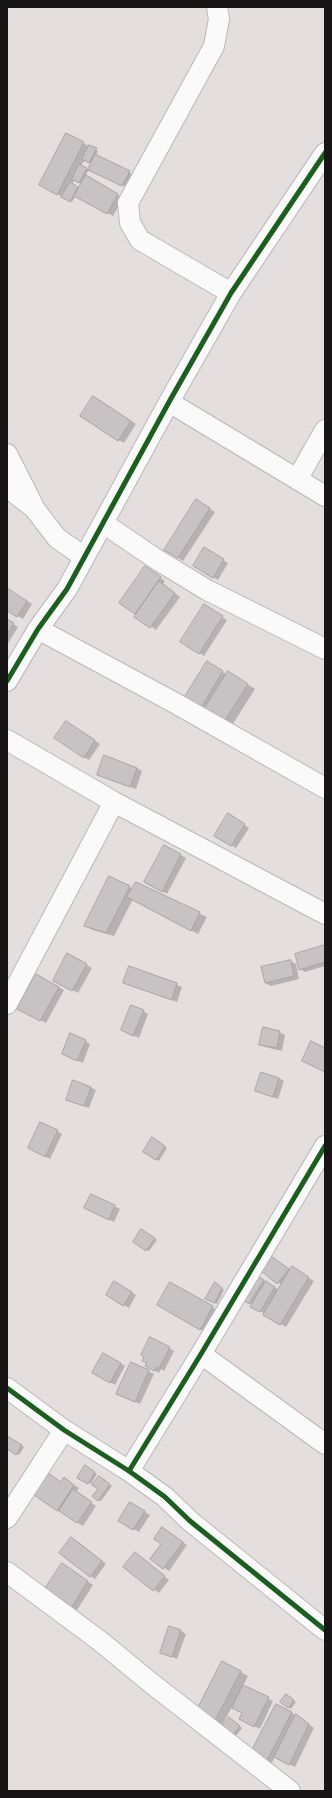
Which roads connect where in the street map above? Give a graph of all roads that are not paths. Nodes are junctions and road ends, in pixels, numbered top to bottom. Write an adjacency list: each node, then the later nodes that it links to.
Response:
1 (217, 7): 3 (street)
2 (325, 154): 3 (street)
3 (231, 293): 4 (street)
4 (169, 402): 7 (street); 11 (street)
5 (325, 430): 7 (street)
6 (7, 454): 10 (street)
7 (298, 478): 9 (street)
8 (7, 487): 10 (street)
9 (325, 496)
10 (34, 508): 12 (street)
11 (103, 522): 12 (street); 14 (street)
12 (84, 557): 13 (street)
13 (38, 629): 15 (street); 17 (street)
14 (325, 649)
15 (7, 681)
16 (7, 740): 18 (street)
17 (325, 788)
18 (114, 802): 19 (street); 20 (street)
19 (325, 914)
20 (7, 1004)
21 (325, 1146): 22 (street)
22 (201, 1354): 25 (street); 26 (street)
23 (7, 1388): 24 (street)
24 (64, 1430): 26 (street); 27 (street)
25 (325, 1444)
26 (129, 1471): 29 (street)
27 (7, 1518)
28 (7, 1572): 30 (street)
29 (325, 1630)
30 (290, 1791)

